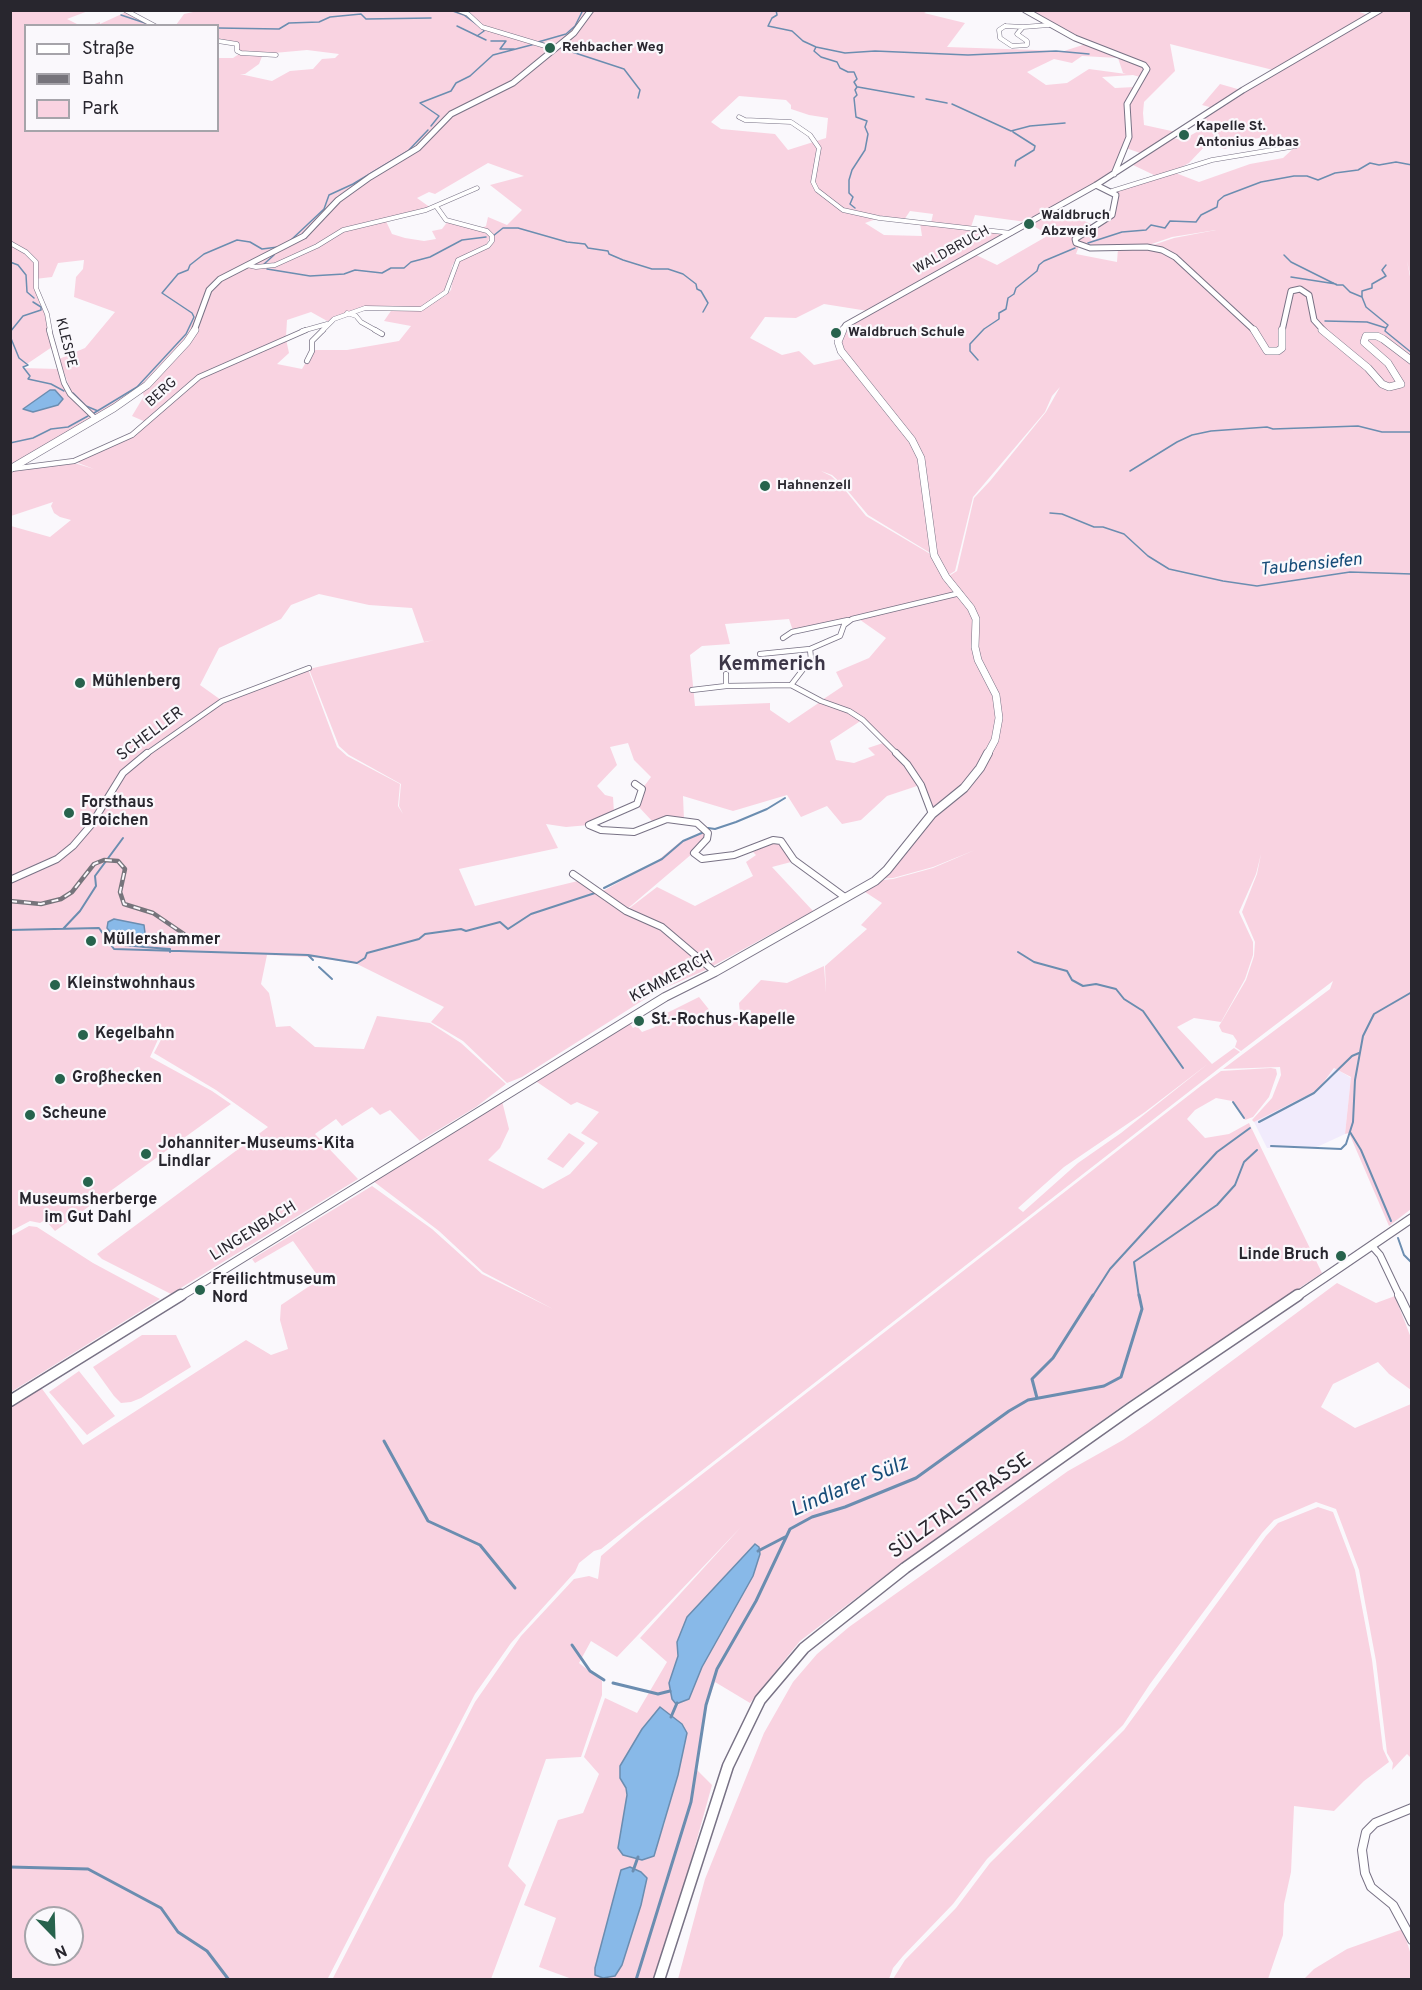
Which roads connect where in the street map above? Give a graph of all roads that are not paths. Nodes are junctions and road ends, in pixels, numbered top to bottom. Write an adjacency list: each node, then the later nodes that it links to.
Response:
1 (125, 10): 6 (street)
2 (458, 10): 10 (street)
3 (591, 10): 10 (street)
4 (1025, 10): 7 (street)
5 (1380, 10): 14 (street, WALDBRUCH)
6 (151, 24)
7 (1049, 25): 8 (street); 14 (street)
8 (1023, 27): 8 (street)
9 (219, 42): 11 (street)
10 (555, 49): 21 (street)
11 (276, 55)
12 (740, 117): 19 (street)
13 (1296, 146): 17 (street)
14 (1114, 174): 15 (street, WALDBRUCH)
15 (1096, 185): 17 (street); 19 (street, WALDBRUCH)
16 (477, 188): 18 (street)
17 (1112, 191): 26 (street)
18 (436, 206): 21 (street); 22 (street, BERG)
19 (1011, 233): 25 (street, WALDBRUCH)
20 (10, 243): 28 (street, KLESPE)
21 (247, 265): 28 (street)
22 (347, 313): 23 (street, BERG); 24 (street)
23 (327, 324): 27 (street, BERG); 29 (street, BERG)
24 (382, 334)
25 (841, 351): 30 (street, KEMMERICH)
26 (1412, 360)
27 (307, 361)
28 (96, 419): 29 (street)
29 (11, 469)
30 (960, 593): 31 (street); 41 (street, KEMMERICH)
31 (852, 619): 32 (street); 33 (street)
32 (783, 638)
33 (810, 649): 34 (street); 37 (street)
34 (760, 654)
35 (309, 668): 43 (street, SCHELLER)
36 (726, 674): 38 (street)
37 (791, 685): 38 (street); 41 (street)
38 (726, 686): 39 (street)
39 (692, 690)
40 (635, 784): 44 (street)
41 (932, 814): 44 (street, KEMMERICH)
42 (573, 873): 45 (street)
43 (10, 880)
44 (846, 898): 45 (street, KEMMERICH)
45 (715, 972): 46 (street, KEMMERICH)
46 (515, 1090): 50 (street, LINGENBACH)
47 (1412, 1218): 48 (street, SÜLZTALSTRASSE)
48 (1372, 1246): 49 (street); 53 (street, SÜLZTALSTRASSE)
49 (1412, 1323)
50 (10, 1401)
51 (1412, 1808): 52 (street)
52 (1412, 1940)
53 (659, 1980)

